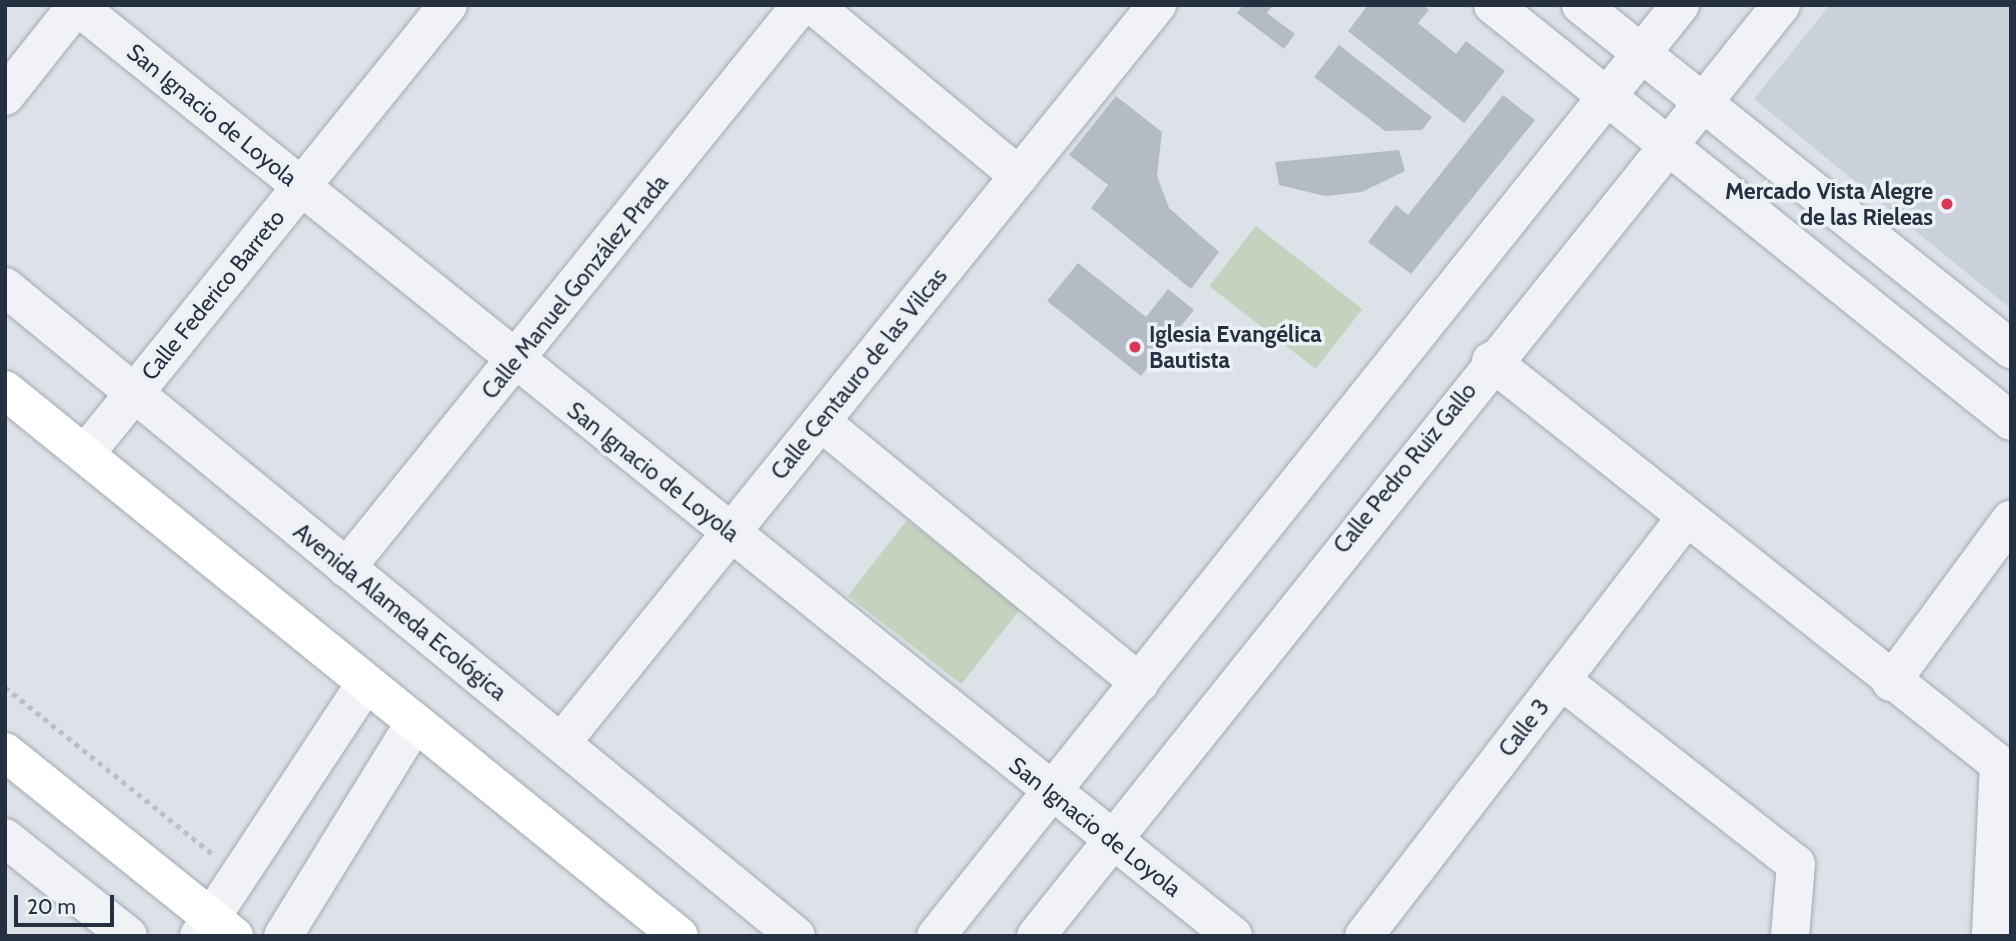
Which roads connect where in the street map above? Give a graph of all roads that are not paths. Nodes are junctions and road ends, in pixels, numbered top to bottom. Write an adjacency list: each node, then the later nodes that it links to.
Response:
1 (76, 5): 11 (street); 16 (street, San Ignacio de Loyola)
2 (448, 5): 16 (street, Calle Federico Barreto)
3 (802, 5): 20 (street, Calle Manuel González Prada)
4 (813, 5): 15 (street)
5 (1157, 5): 15 (street, Calle Centauro de las Vilcas)
6 (1493, 5): 12 (street)
7 (1581, 5): 10 (street)
8 (1679, 5): 10 (street)
9 (1781, 5): 13 (street, Calle Pedro Ruiz Gallo)
10 (1641, 54): 12 (street); 13 (street)
11 (5, 96)
12 (1607, 97): 14 (street); 33 (street)
13 (1703, 102): 14 (street, Calle Pedro Ruiz Gallo); 18 (street)
14 (1667, 145): 19 (street, Calle Pedro Ruiz Gallo); 23 (street)
15 (1019, 176): 24 (street, Calle Centauro de las Vilcas)
16 (301, 187): 20 (street, San Ignacio de Loyola); 22 (street, Calle Federico Barreto)
17 (5, 287): 22 (street, Avenida Alameda Ecológica)
18 (2011, 349)
19 (1491, 361): 27 (street); 39 (street, Calle Pedro Ruiz Gallo)
20 (514, 363): 28 (street, San Ignacio de Loyola); 29 (street, Calle Manuel González Prada)
21 (5, 390): 25 (main road)
22 (134, 393): 25 (street, Calle Federico Barreto); 29 (street, Avenida Alameda Ecológica)
23 (2011, 421)
24 (821, 422): 28 (street, Calle Centauro de las Vilcas); 33 (street)
25 (85, 454): 32 (main road)
26 (2011, 519): 31 (street)
27 (1684, 520): 30 (street, Calle 3); 31 (street)
28 (731, 534): 35 (street, Calle Centauro de las Vilcas); 37 (street, San Ignacio de Loyola)
29 (346, 568): 35 (street, Avenida Alameda Ecológica)
30 (1560, 680): 48 (street, Calle 3); 49 (street)
31 (1891, 682): 50 (street)
32 (366, 683): 34 (main road); 40 (street)
33 (1140, 683): 37 (street)
34 (415, 722): 42 (street); 43 (main road)
35 (561, 743): 44 (street, Avenida Alameda Ecológica)
36 (5, 751): 40 (main road)
37 (1052, 793): 39 (street, San Ignacio de Loyola); 45 (street)
38 (5, 838): 41 (street)
39 (1110, 839): 46 (street, Calle Pedro Ruiz Gallo); 47 (street, San Ignacio de Loyola)
40 (214, 929)
41 (128, 936)
42 (283, 936)
43 (678, 936)
44 (796, 936)
45 (936, 936)
46 (1036, 936)
47 (1233, 936)
48 (1364, 936)
49 (1790, 936)
50 (1991, 936)

